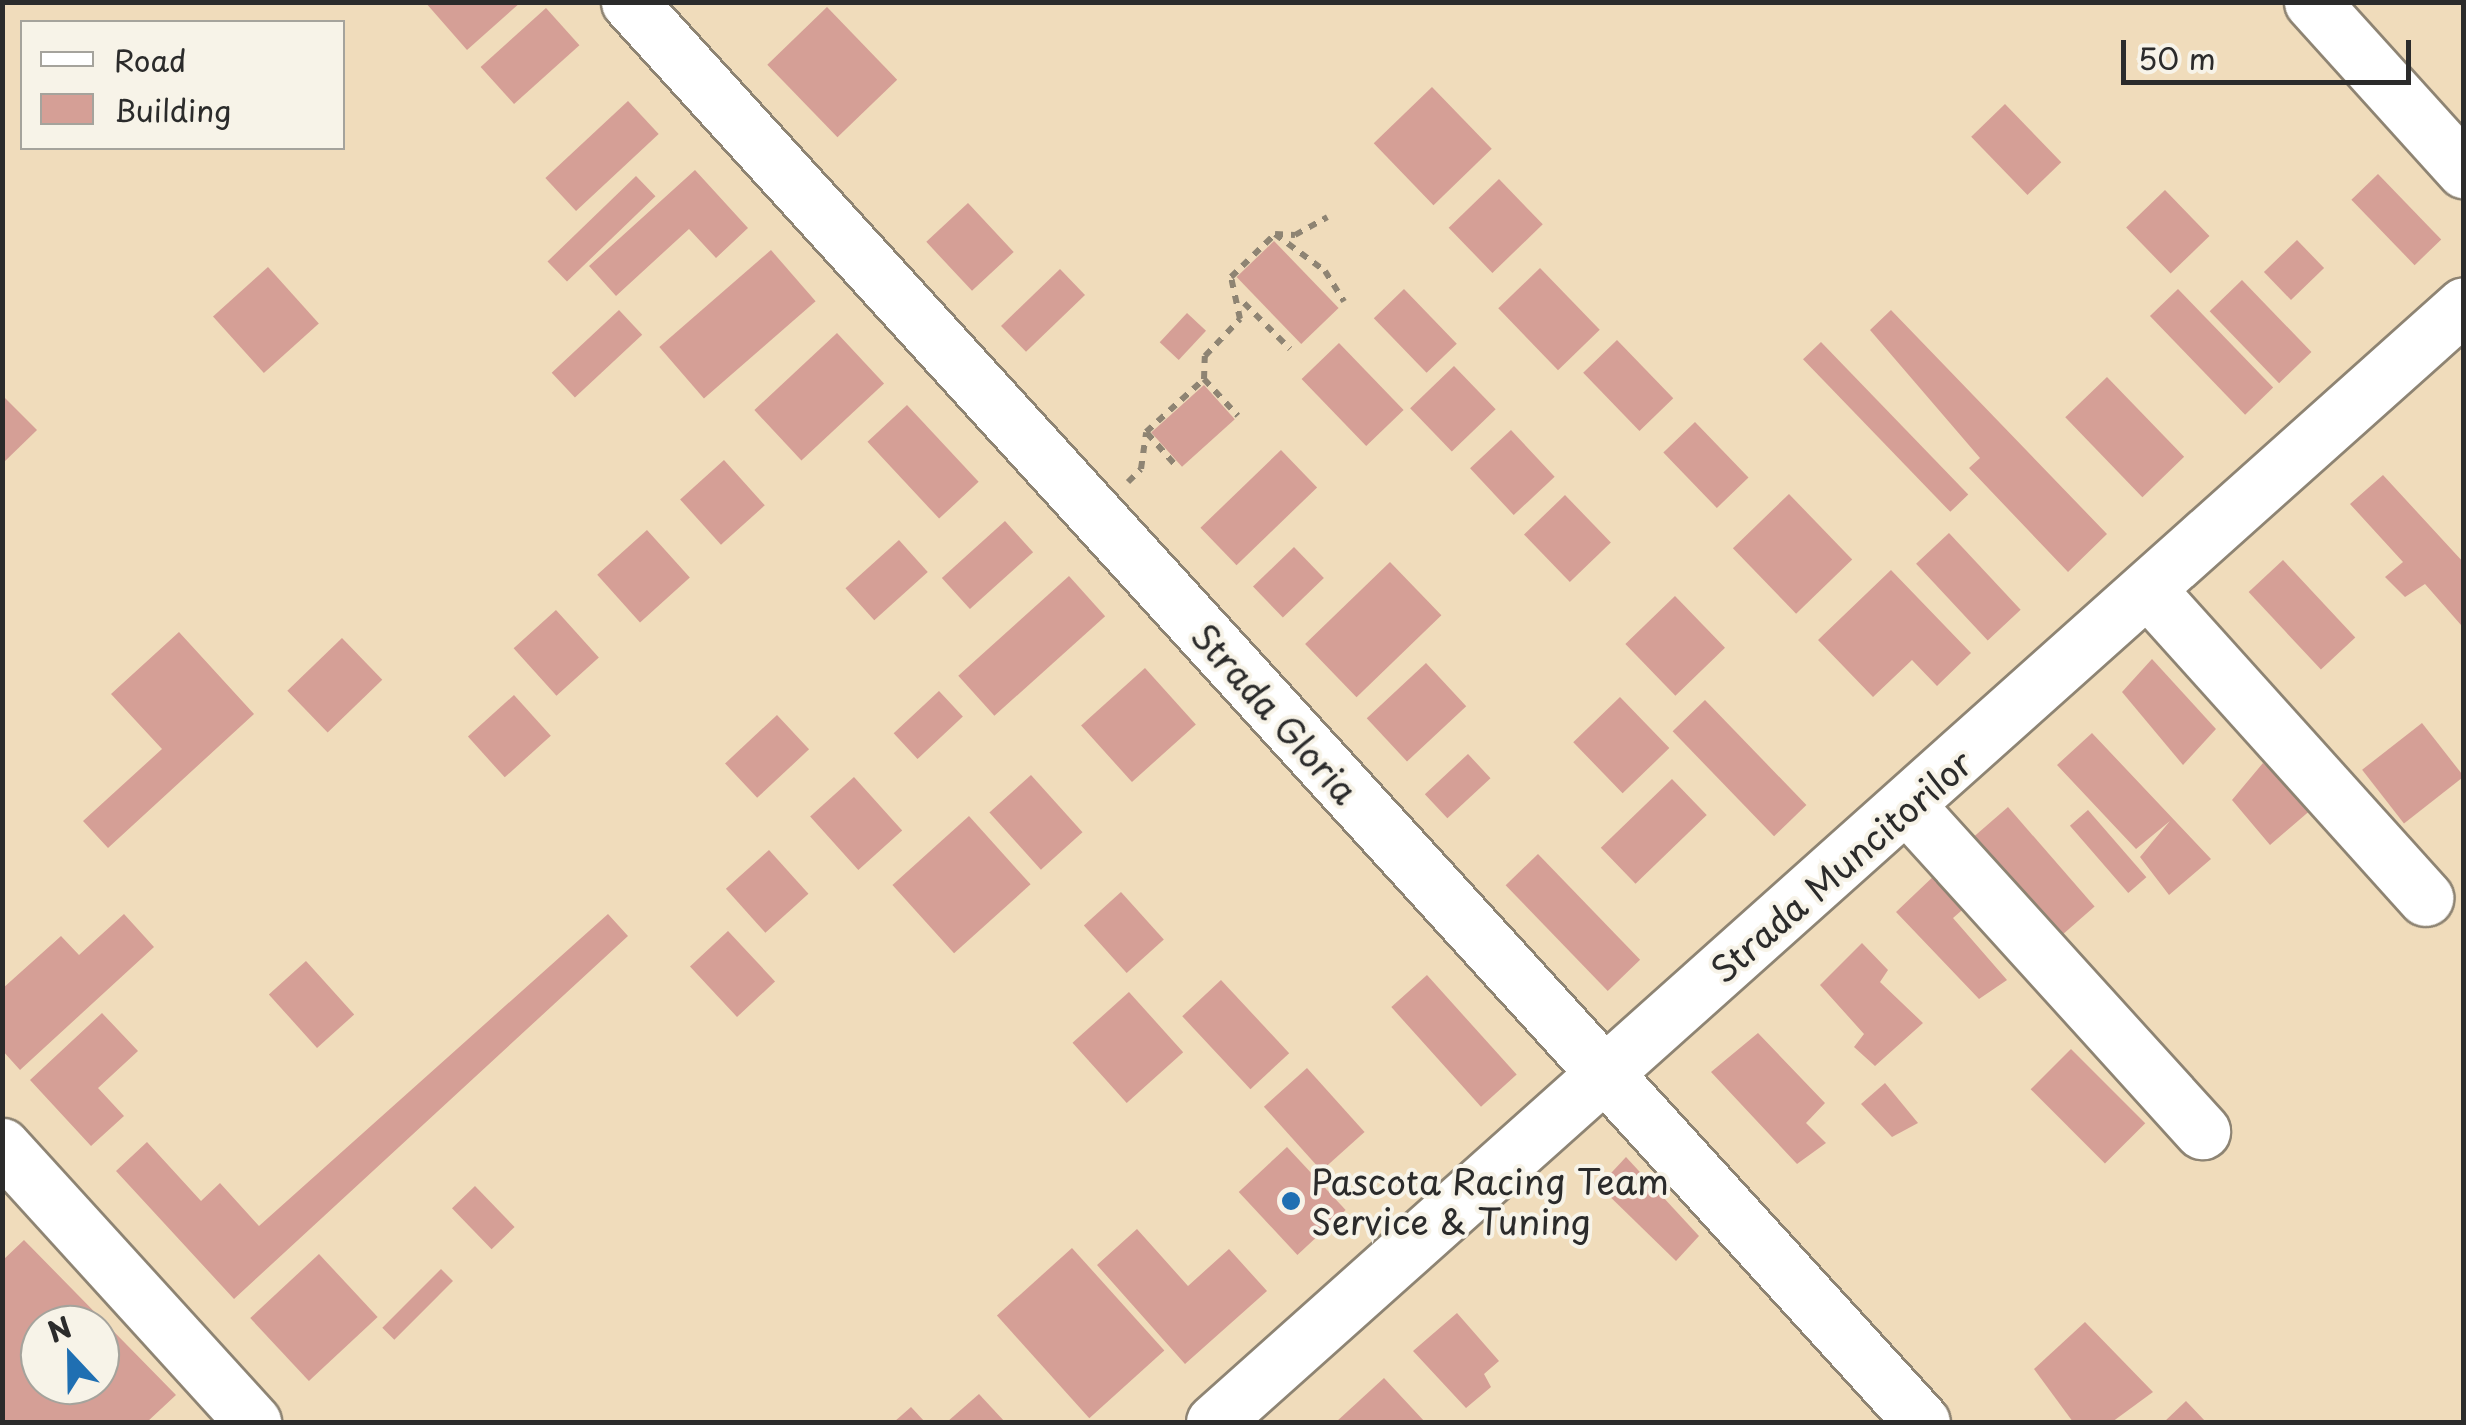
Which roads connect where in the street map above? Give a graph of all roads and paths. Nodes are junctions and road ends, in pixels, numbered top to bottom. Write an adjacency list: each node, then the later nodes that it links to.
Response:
1 (629, 2): 14 (street, Strada Gloria)
2 (2312, 2): 3 (street)
3 (2464, 170)
4 (1326, 217): 5 (path)
5 (1275, 234): 6 (path); 7 (path)
6 (1344, 300)
7 (1243, 302): 9 (path); 10 (path)
8 (2464, 305): 15 (street, Strada Muncitorilor)
9 (1290, 349)
10 (1204, 379): 11 (path); 12 (path)
11 (1238, 416)
12 (1146, 432): 13 (path); 14 (path)
13 (1178, 468)
14 (1095, 516): 18 (street, Strada Gloria)
15 (2149, 591): 16 (street, Strada Muncitorilor); 17 (street)
16 (1910, 809): 18 (street, Strada Muncitorilor); 19 (street)
17 (2425, 898)
18 (1602, 1074): 21 (street, Strada Muncitorilor); 23 (street, Strada Gloria)
19 (2202, 1131)
20 (2, 1146): 22 (street)
21 (1245, 1413)
22 (253, 1422)
23 (1922, 1422)

